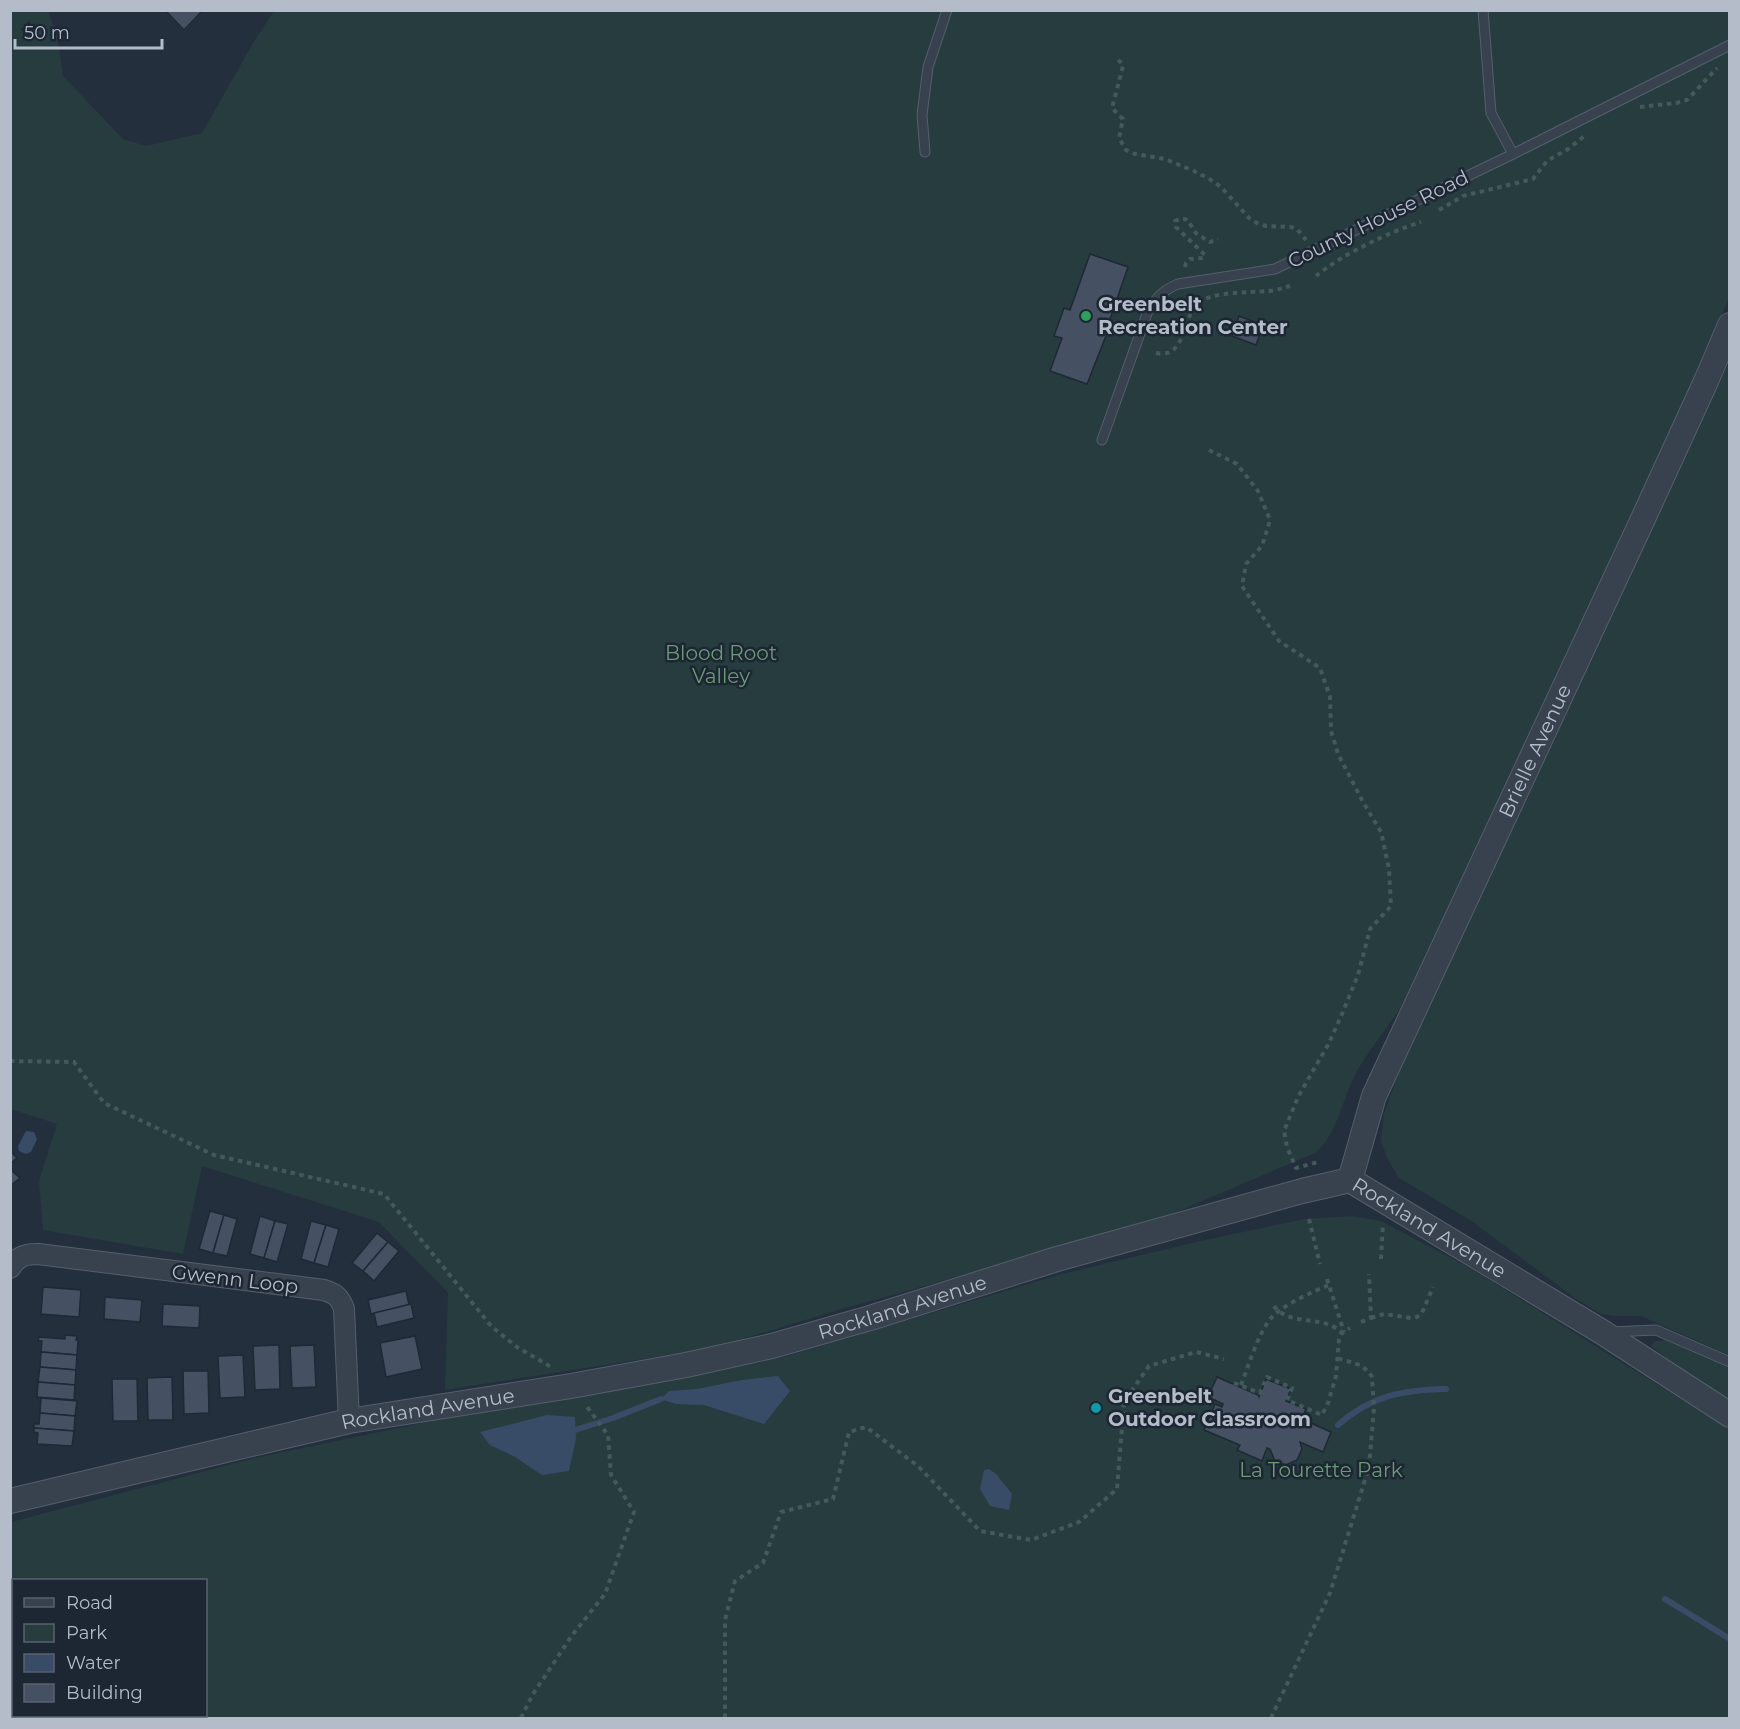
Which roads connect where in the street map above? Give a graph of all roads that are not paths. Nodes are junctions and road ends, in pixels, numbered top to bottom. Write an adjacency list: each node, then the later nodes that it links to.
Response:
1 (947, 10): 4 (lane)
2 (1483, 10): 5 (lane)
3 (1730, 45): 5 (lane, County House Road)
4 (925, 152)
5 (1513, 154): 7 (lane, County House Road)
6 (1730, 326): 8 (street, Brielle Avenue)
7 (1102, 440)
8 (1350, 1180): 10 (street, Rockland Avenue); 13 (street, Rockland Avenue)
9 (10, 1268): 13 (street, Gwenn Loop)
10 (1602, 1332): 11 (lane); 12 (street, Rockland Avenue)
11 (1730, 1362)
12 (1730, 1415)
13 (349, 1421): 14 (street, Rockland Avenue)
14 (10, 1501)

